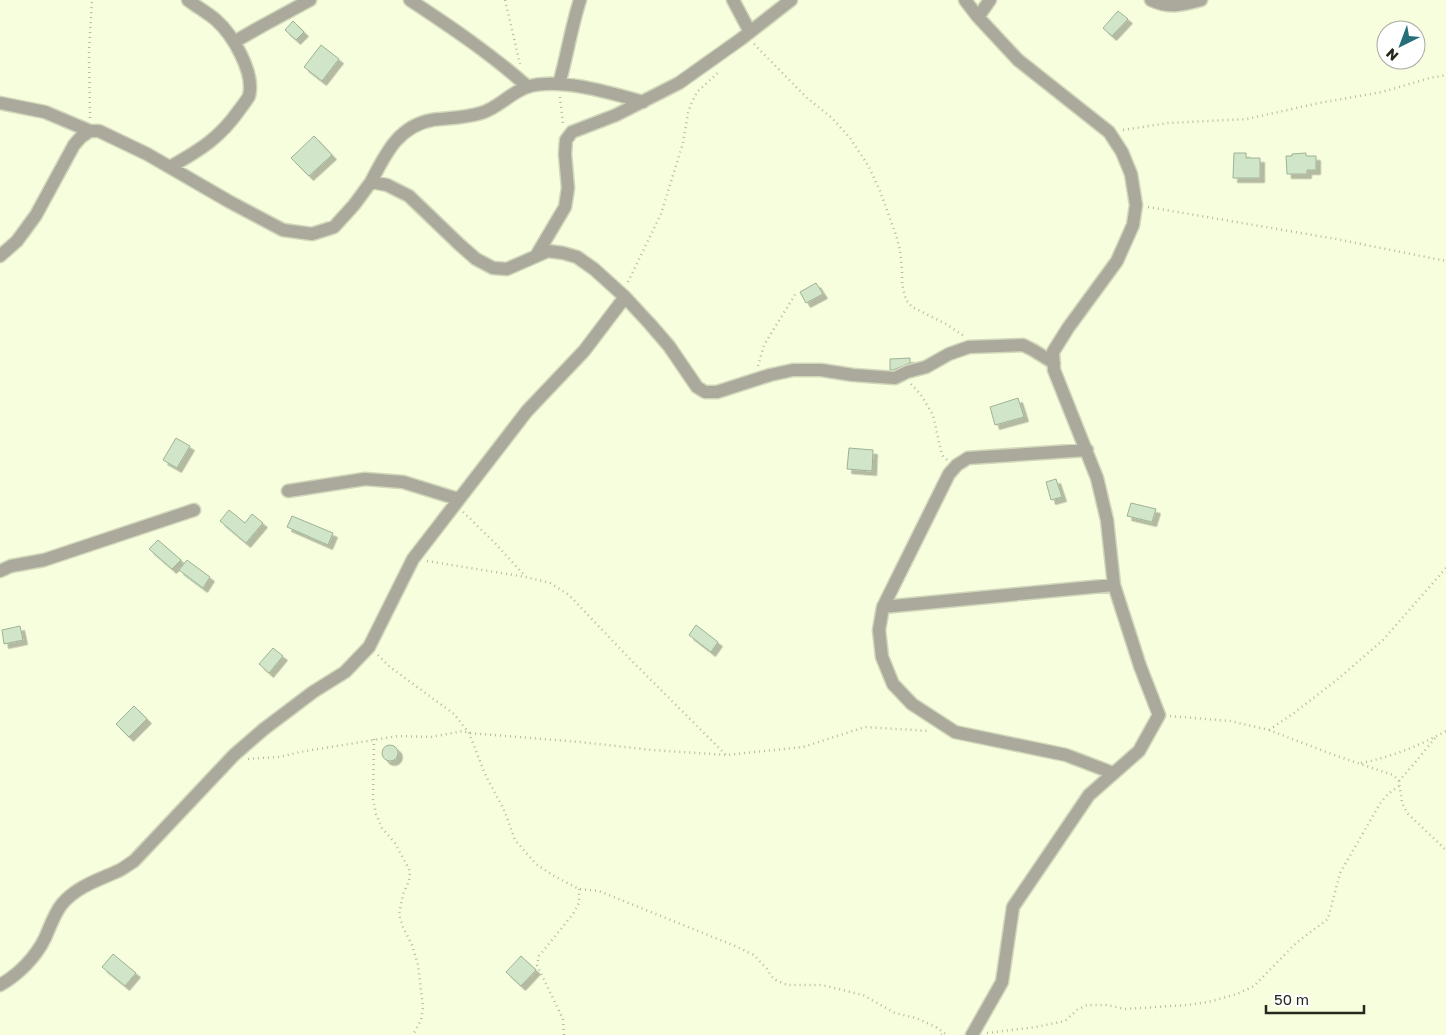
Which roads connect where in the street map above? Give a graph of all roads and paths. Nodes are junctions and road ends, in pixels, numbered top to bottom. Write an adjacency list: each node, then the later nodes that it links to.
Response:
1 (92, 0): 22 (path)
2 (188, 0): 15 (street)
3 (310, 0): 15 (street)
4 (410, 0): 19 (street)
5 (505, 0): 19 (path)
6 (580, 0): 18 (street)
7 (733, 0): 14 (street)
8 (791, 0): 14 (street)
9 (966, 0): 13 (street)
10 (990, 0): 13 (street)
11 (1151, 0): 12 (street)
12 (1201, 0)
13 (978, 17): 23 (street)
14 (748, 34): 20 (street); 33 (path)
15 (234, 42): 25 (street)
16 (723, 68): 32 (path)
17 (1446, 76): 23 (path)
18 (559, 84): 19 (street); 20 (street); 24 (path)
19 (525, 85): 26 (street)
20 (643, 102): 24 (street)
21 (0, 103): 22 (street)
22 (90, 131): 25 (street); 28 (street)
23 (1109, 132): 27 (street)
24 (566, 140): 29 (street)
25 (170, 167): 26 (street)
26 (371, 182): 29 (street)
27 (1136, 205): 30 (path); 34 (street)
28 (0, 256)
29 (536, 256): 32 (street)
30 (1446, 261)
31 (796, 294): 36 (path)
32 (624, 296): 36 (street); 40 (street)
33 (972, 340)
34 (1054, 363): 35 (street); 37 (street)
35 (907, 372): 36 (street); 38 (path)
36 (753, 381)
37 (1087, 450): 38 (street); 46 (street)
38 (958, 464): 47 (street)
39 (288, 491): 40 (street)
40 (456, 502): 42 (street); 45 (path)
41 (194, 510): 44 (street)
42 (413, 559): 45 (path); 48 (street)
43 (1446, 568): 50 (path)
44 (0, 571)
45 (526, 577): 56 (path)
46 (1114, 585): 47 (street); 49 (street)
47 (883, 607): 52 (street)
48 (369, 647): 53 (path); 57 (street)
49 (1158, 715): 50 (path); 59 (street)
50 (1269, 730): 58 (path)
51 (1446, 731): 54 (path)
52 (955, 732): 56 (path); 59 (street)
53 (469, 733): 55 (path); 56 (path); 63 (path)
54 (1436, 737): 58 (path); 60 (path)
55 (374, 739): 57 (path); 66 (path)
56 (726, 755)
57 (227, 762): 64 (street)
58 (1359, 763): 60 (path)
59 (1113, 773): 69 (street)
60 (1399, 781): 61 (path)
61 (1399, 786): 62 (path); 69 (path)
62 (1446, 850)
63 (579, 889): 65 (path); 67 (path)
64 (0, 985)
65 (946, 1034): 68 (path)
66 (413, 1035)
67 (564, 1035)
68 (940, 1035)
69 (972, 1035)

